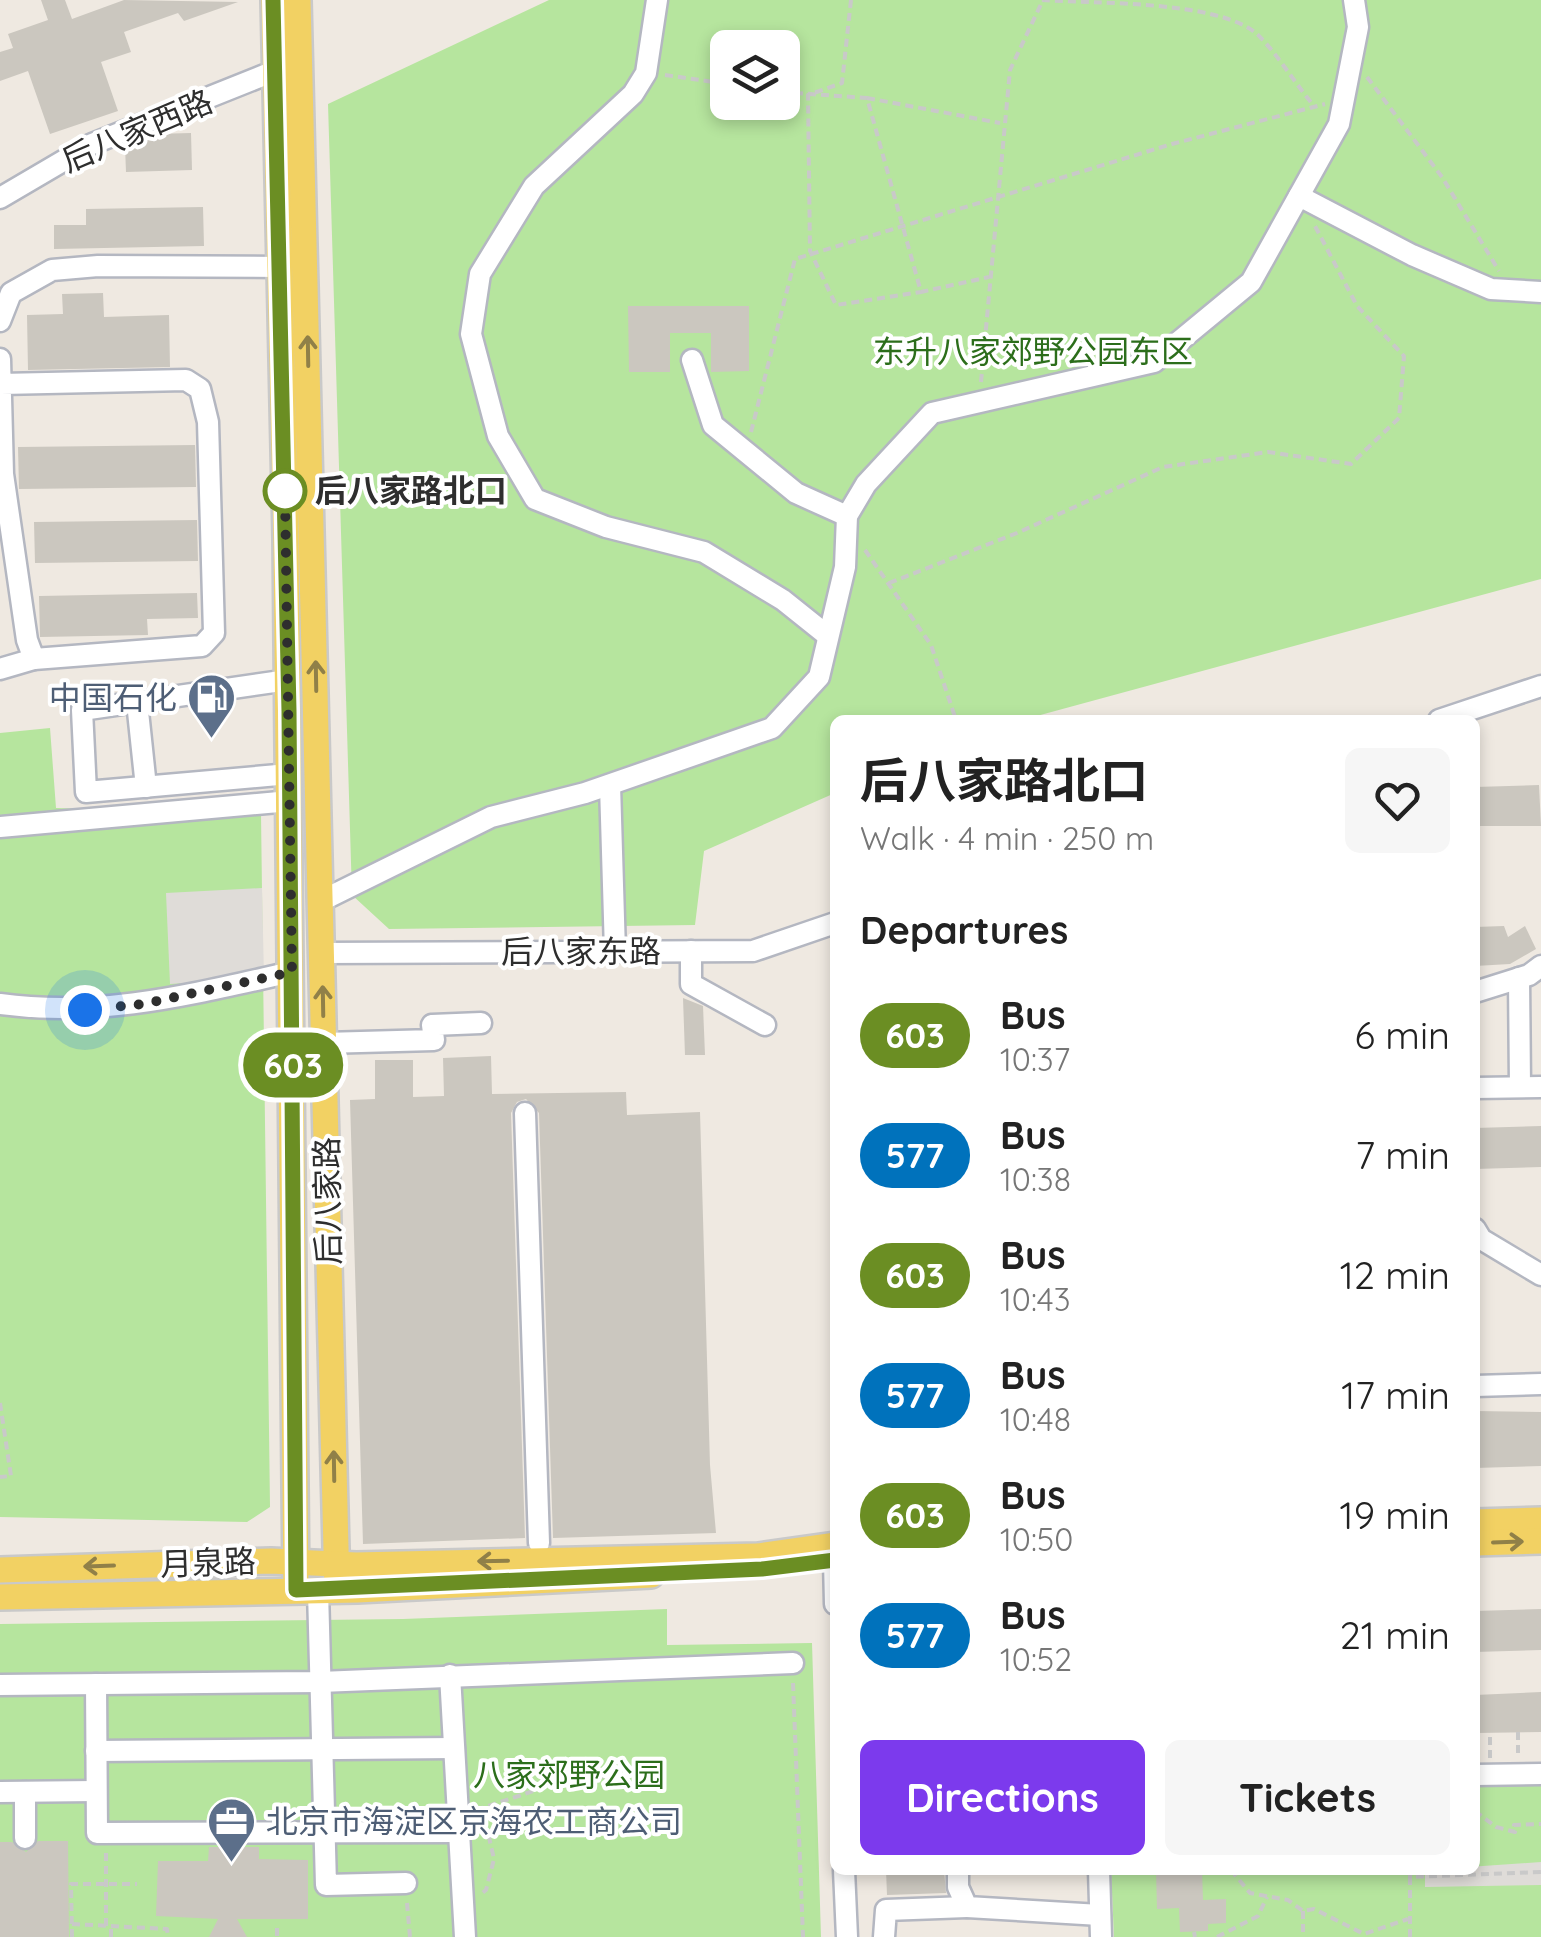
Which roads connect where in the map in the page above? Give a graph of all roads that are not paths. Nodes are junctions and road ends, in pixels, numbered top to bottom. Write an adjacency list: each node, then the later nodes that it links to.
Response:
1 (274, 0): 5 (main road, 后八家路)
2 (298, 0): 27 (main road, 后八家路, one-way to 2)
3 (657, 0): 15 (street)
4 (1354, 0): 6 (street)
5 (277, 70): 7 (street, 后八家西路); 8 (main road, 后八家路)
6 (1299, 196): 9 (street); 14 (street)
7 (0, 198)
8 (281, 268): 10 (street); 18 (main road, 后八家路)
9 (1541, 292)
10 (0, 320)
11 (0, 359): 13 (street)
12 (692, 360): 14 (street)
13 (0, 384): 16 (street); 16 (street)
14 (846, 516): 15 (street)
15 (828, 636): 23 (street)
16 (34, 659): 17 (street)
17 (0, 668)
18 (288, 680): 20 (street); 22 (main road, 后八家路)
19 (1541, 686): 21 (street)
20 (137, 702): 24 (street); 24 (street)
21 (1454, 715)
22 (290, 774): 24 (street); 25 (main road, 后八家路)
23 (610, 784): 27 (street); 29 (street)
24 (146, 787)
25 (290, 801): 26 (street); 33 (main road, 后八家路)
26 (0, 827)
27 (321, 901): 31 (main road, 后八家路)
28 (830, 925): 30 (street, 后八家东路)
29 (615, 952): 30 (street, 后八家东路); 31 (street, 后八家东路)
30 (691, 952): 38 (street)
31 (322, 953): 39 (main road, 后八家路, one-way to 31)
32 (1541, 966): 34 (street)
33 (292, 972): 36 (street); 54 (main road, 后八家路)
34 (1519, 978): 35 (street); 40 (street)
35 (1480, 990)
36 (0, 1004)
37 (481, 1023): 39 (street)
38 (765, 1025)
39 (324, 1043): 55 (main road, 后八家路, one-way to 39)
40 (1531, 1087): 41 (street)
41 (1480, 1088)
42 (525, 1113): 50 (street)
43 (1480, 1236): 44 (street)
44 (1541, 1275)
45 (1541, 1384): 46 (street)
46 (1480, 1386)
47 (1541, 1520): 48 (main road)
48 (1480, 1522)
49 (1541, 1541): 51 (main road, one-way to 49)
50 (539, 1543)
51 (1480, 1544)
52 (830, 1546): 55 (main road, 月泉路, one-way to 55)
53 (830, 1560): 57 (main road, 月泉路)
54 (294, 1563): 55 (main road, 月泉路); 56 (main road, 月泉路, one-way to 56); 57 (main road, 后八家路)
55 (336, 1563): 57 (main road, 后八家路)
56 (0, 1570)
57 (317, 1590): 58 (main road, 月泉路); 61 (street)
58 (0, 1597)
59 (793, 1664): 60 (street)
60 (450, 1676): 61 (street); 64 (street)
61 (320, 1682): 62 (street); 65 (street)
62 (96, 1684): 63 (street); 66 (street)
63 (0, 1685)
64 (454, 1748): 65 (street); 72 (street)
65 (323, 1750): 66 (street); 73 (street)
66 (96, 1751): 69 (street)
67 (1541, 1774): 68 (street)
68 (1480, 1775)
69 (96, 1790): 71 (street); 73 (street)
70 (0, 1792): 71 (street)
71 (25, 1792): 74 (street)
72 (458, 1824): 73 (street); 81 (street)
73 (326, 1833): 78 (street)
74 (25, 1838)
75 (844, 1875): 82 (street)
76 (958, 1875): 79 (street)
77 (1099, 1875): 80 (street)
78 (406, 1883)
79 (967, 1906): 80 (street); 83 (street)
80 (1100, 1915): 84 (street)
81 (465, 1937)
82 (846, 1937)
83 (884, 1937)
84 (1101, 1937)

